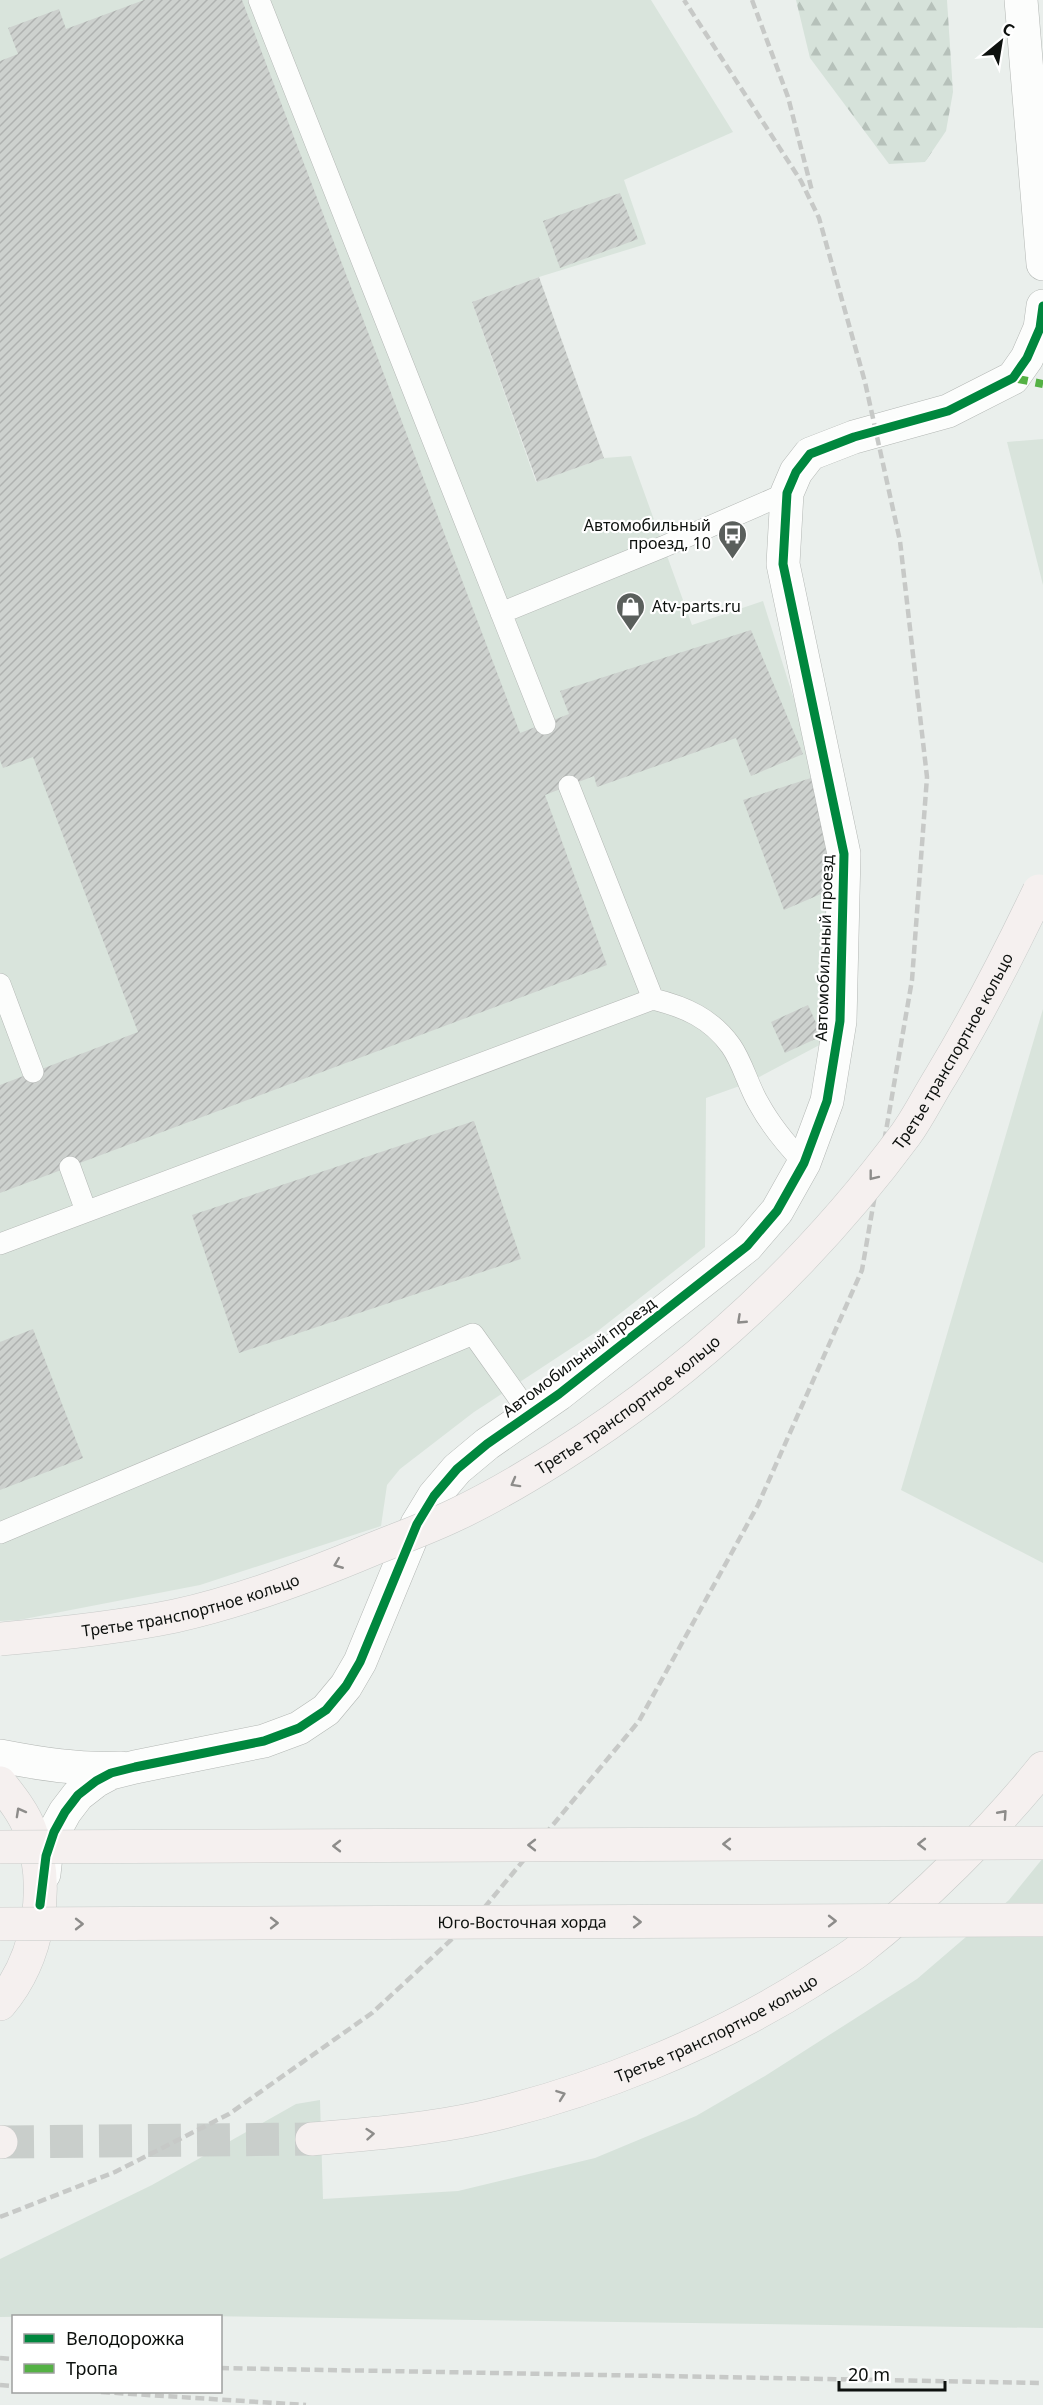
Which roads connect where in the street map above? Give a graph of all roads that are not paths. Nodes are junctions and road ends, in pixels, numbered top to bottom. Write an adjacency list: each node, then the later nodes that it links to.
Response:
1 (259, 0): 6 (lane)
2 (1021, 0): 3 (street)
3 (1043, 264)
4 (1043, 306): 5 (street, Автомобильный проезд)
5 (787, 493): 6 (lane); 13 (street, Автомобильный проезд)
6 (501, 613): 7 (lane)
7 (545, 724)
8 (569, 786): 11 (lane)
9 (1043, 881): 19 (main road, Третье транспортное кольцо, one-way to 19, bridge)
10 (0, 984): 12 (lane)
11 (653, 999): 13 (lane); 15 (lane)
12 (33, 1072)
13 (804, 1163): 17 (street, Автомобильный проезд)
14 (70, 1167): 15 (lane)
15 (86, 1211): 16 (lane)
16 (0, 1244)
17 (530, 1414): 18 (lane); 21 (street, Автомобильный проезд)
18 (0, 1533)
19 (0, 1639)
20 (0, 1755): 21 (street)
21 (135, 1767): 26 (street)
22 (1043, 1768): 30 (main road, Третье транспортное кольцо, one-way to 22)
23 (0, 1784): 26 (main road, one-way to 23)
24 (1043, 1843): 25 (main road, one-way to 25, bridge)
25 (0, 1847)
26 (40, 1905): 29 (main road)
27 (1043, 1920): 28 (main road, Юго-Восточная хорда, one-way to 27, bridge)
28 (0, 1924)
29 (0, 2004)
30 (312, 2139)

